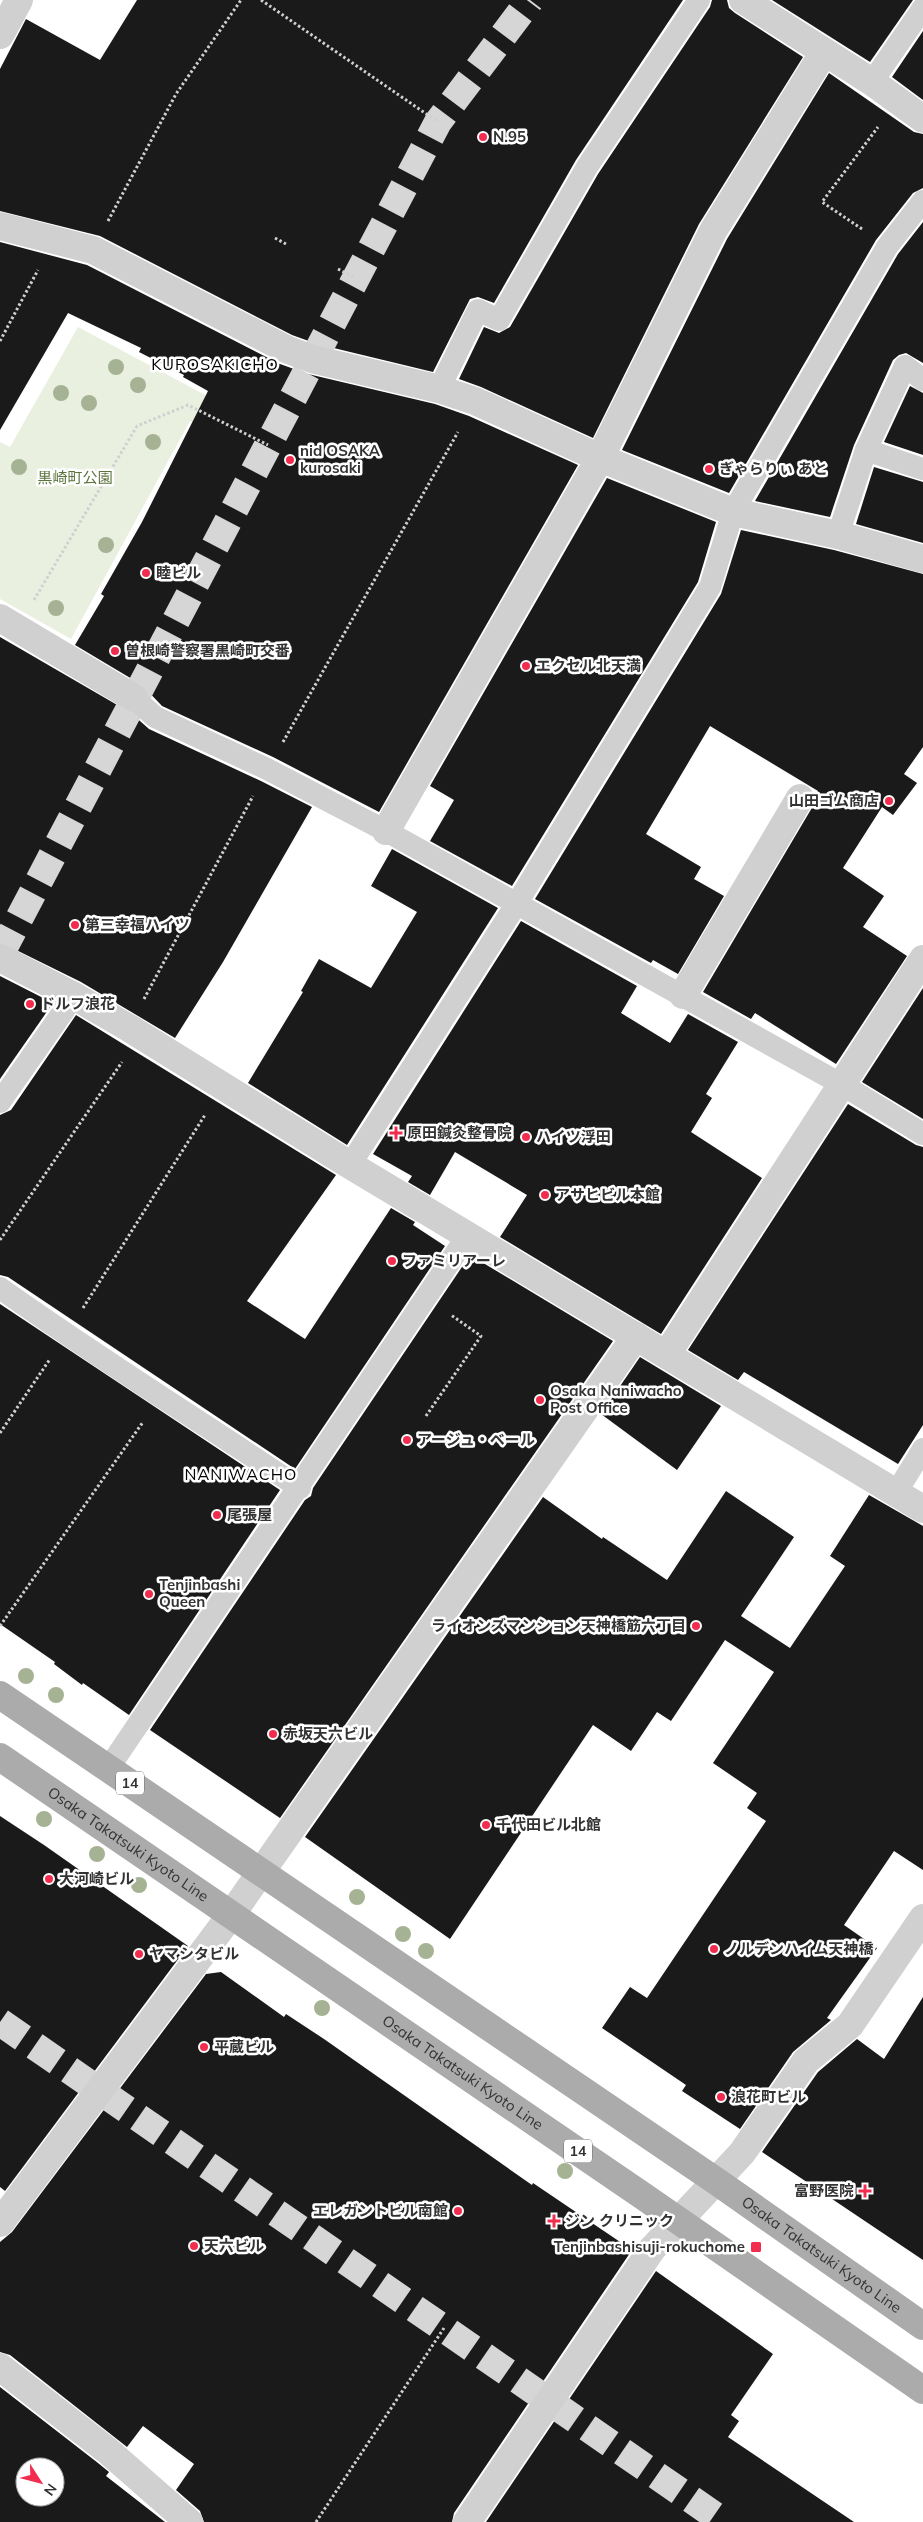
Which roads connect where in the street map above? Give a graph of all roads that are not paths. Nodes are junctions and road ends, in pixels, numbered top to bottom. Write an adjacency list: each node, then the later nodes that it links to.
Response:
1 (19, 0): 5 (street)
2 (699, 0): 12 (lane)
3 (743, 0): 6 (street)
4 (923, 8): 7 (lane)
5 (0, 35)
6 (824, 52): 7 (street); 14 (street)
7 (872, 82): 8 (street)
8 (923, 119)
9 (923, 201): 16 (lane)
10 (0, 226): 12 (street)
11 (923, 380): 13 (lane)
12 (438, 389): 14 (street)
13 (866, 450): 15 (lane); 17 (lane)
14 (600, 458): 16 (street); 22 (street)
15 (923, 469)
16 (733, 512): 17 (street); 23 (lane)
17 (838, 535): 18 (street)
18 (923, 559)
19 (9, 623): 20 (street)
20 (134, 698): 22 (lane)
21 (800, 798): 27 (street)
22 (386, 831): 23 (lane)
23 (517, 903): 27 (lane); 31 (lane)
24 (0, 958): 26 (street)
25 (923, 959): 28 (street)
26 (74, 996): 29 (lane); 31 (street)
27 (683, 996): 28 (lane)
28 (841, 1084): 30 (lane); 35 (street)
29 (0, 1102)
30 (923, 1134)
31 (350, 1165): 32 (street)
32 (468, 1235): 34 (street); 37 (lane)
33 (0, 1288): 37 (lane)
34 (636, 1336): 35 (street); 43 (street)
35 (667, 1354): 38 (street)
36 (923, 1449): 38 (lane)
37 (300, 1488): 42 (lane)
38 (896, 1493): 39 (street)
39 (923, 1509)
40 (0, 1695): 42 (main road, Osaka Takatsuki Kyoto Line / 14)
41 (0, 1757): 44 (main road, Osaka Takatsuki Kyoto Line / 14)
42 (108, 1769): 43 (main road, Osaka Takatsuki Kyoto Line / 14)
43 (261, 1871): 44 (street); 46 (main road, Osaka Takatsuki Kyoto Line / 14)
44 (230, 1915): 47 (main road, Osaka Takatsuki Kyoto Line / 14); 48 (street)
45 (923, 1918): 46 (street)
46 (716, 2181): 47 (street); 49 (main road, Osaka Takatsuki Kyoto Line / 14)
47 (679, 2221): 51 (main road, Osaka Takatsuki Kyoto Line / 14); 53 (street)
48 (0, 2223)
49 (923, 2326)
50 (0, 2367): 52 (street)
51 (923, 2390)
52 (189, 2522)
53 (467, 2522)

